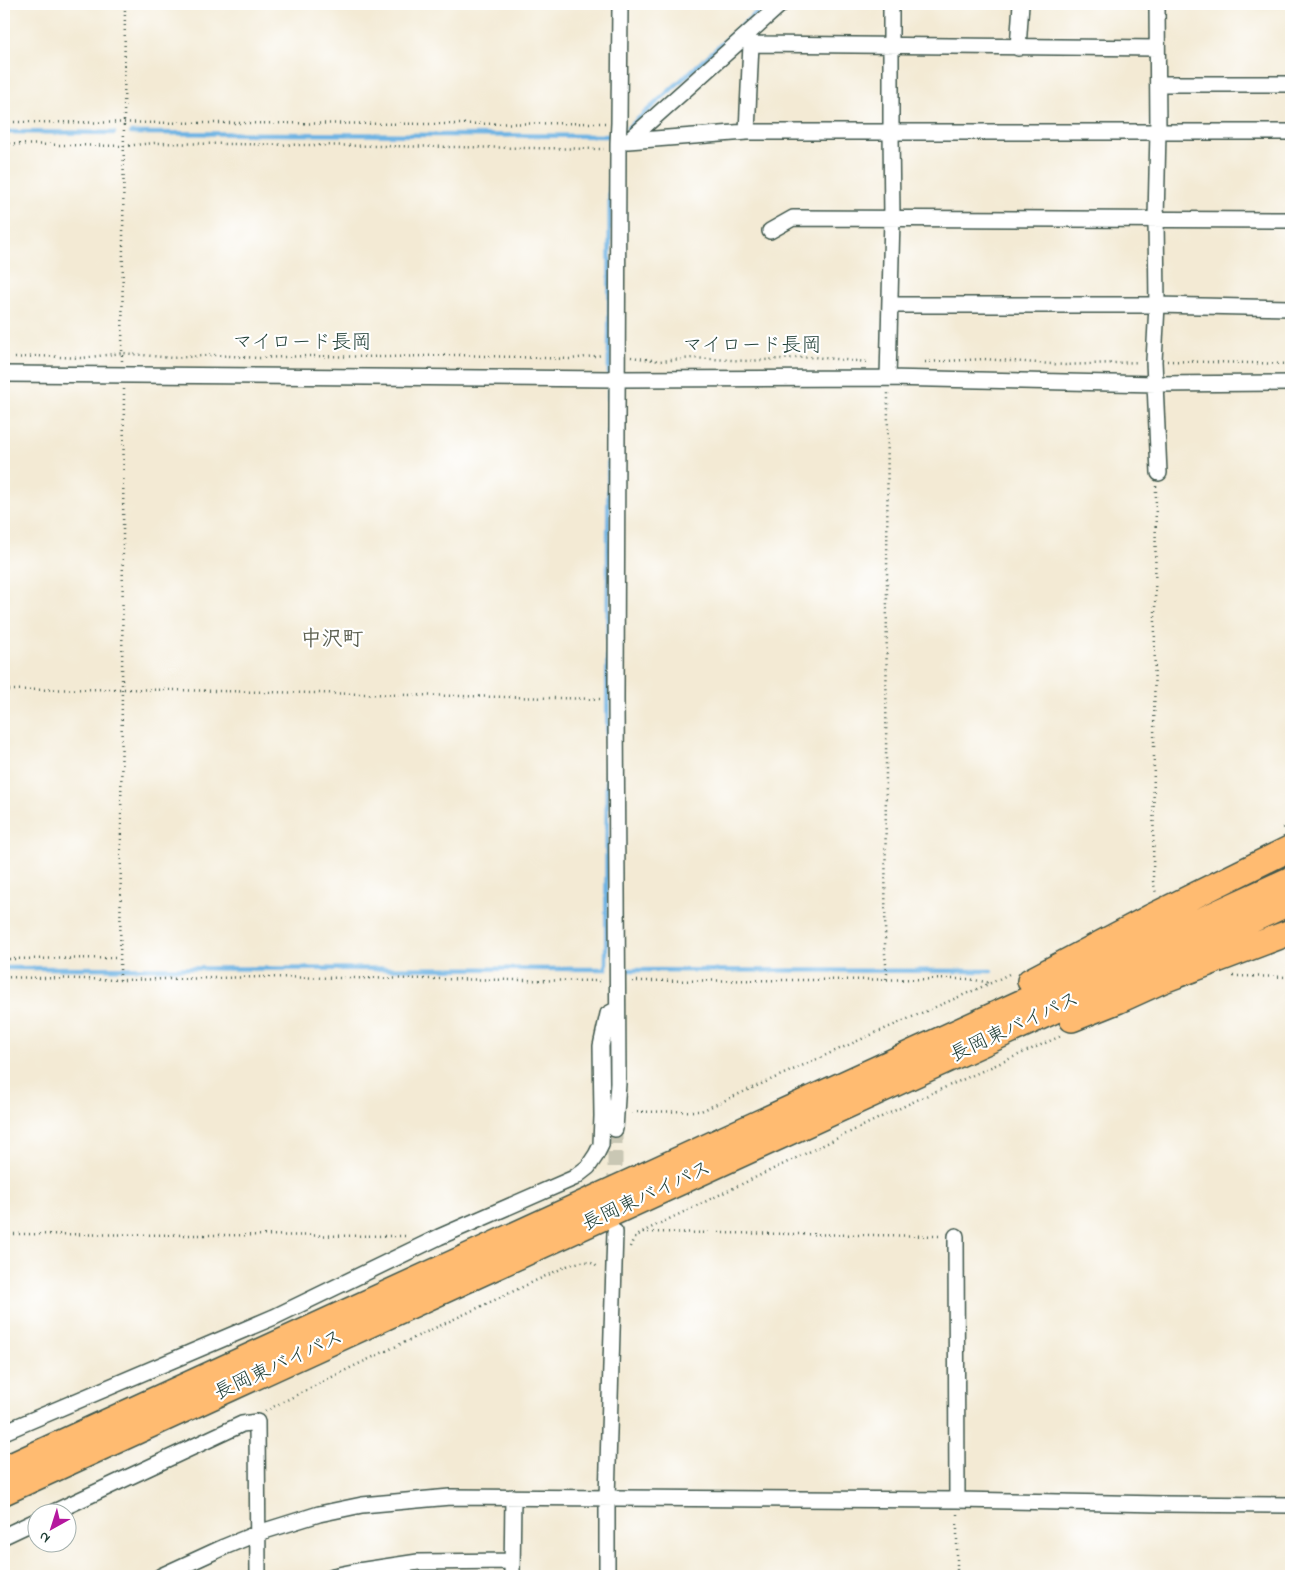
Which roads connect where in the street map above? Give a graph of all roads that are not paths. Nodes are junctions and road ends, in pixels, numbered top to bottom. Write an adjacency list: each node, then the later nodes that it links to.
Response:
1 (620, 4): 16 (street)
2 (781, 4): 6 (street)
3 (891, 4): 7 (street)
4 (1021, 4): 8 (street)
5 (1157, 4): 9 (street)
6 (748, 40): 7 (street); 13 (street); 16 (street)
7 (892, 45): 8 (street); 14 (street)
8 (1018, 48): 9 (street)
9 (1157, 48): 10 (street)
10 (1158, 84): 11 (street); 12 (street)
11 (1291, 84)
12 (1158, 131): 14 (street); 15 (street); 18 (street)
13 (747, 132): 14 (street); 16 (street)
14 (891, 132): 17 (street)
15 (1291, 132)
16 (622, 144): 26 (street)
17 (892, 218): 18 (street); 20 (street); 22 (street)
18 (1156, 219): 19 (street); 21 (street)
19 (1291, 220)
20 (770, 231)
21 (1157, 305): 22 (street); 23 (street); 28 (street)
22 (890, 306): 25 (street)
23 (1291, 308)
24 (4, 374): 26 (street)
25 (888, 378): 26 (street); 28 (street)
26 (611, 379): 34 (street)
27 (1291, 383): 28 (street)
28 (1156, 384): 29 (street)
29 (1158, 473)
30 (1287, 838): 35 (highway)
31 (1291, 879): 35 (highway, 長岡東バイパス)
32 (1291, 902): 39 (highway, 長岡東バイパス)
33 (1291, 932): 39 (highway)
34 (618, 1009): 36 (street); 40 (street)
35 (796, 1105): 41 (highway, 長岡東バイパス)
36 (615, 1129)
37 (615, 1232): 44 (street)
38 (956, 1236): 45 (street)
39 (539, 1247): 42 (highway, 長岡東バイパス)
40 (4, 1432)
41 (4, 1469)
42 (4, 1492)
43 (513, 1497): 44 (street); 49 (street); 52 (street)
44 (607, 1498): 45 (street); 56 (street)
45 (957, 1500): 47 (street)
46 (75, 1502): 49 (street)
47 (1291, 1505)
48 (28, 1525): 50 (street)
49 (258, 1533): 53 (street); 54 (street)
50 (4, 1536)
51 (418, 1569): 52 (street); 55 (street)
52 (512, 1569)
53 (161, 1576)
54 (258, 1576)
55 (333, 1576)
56 (607, 1576)

